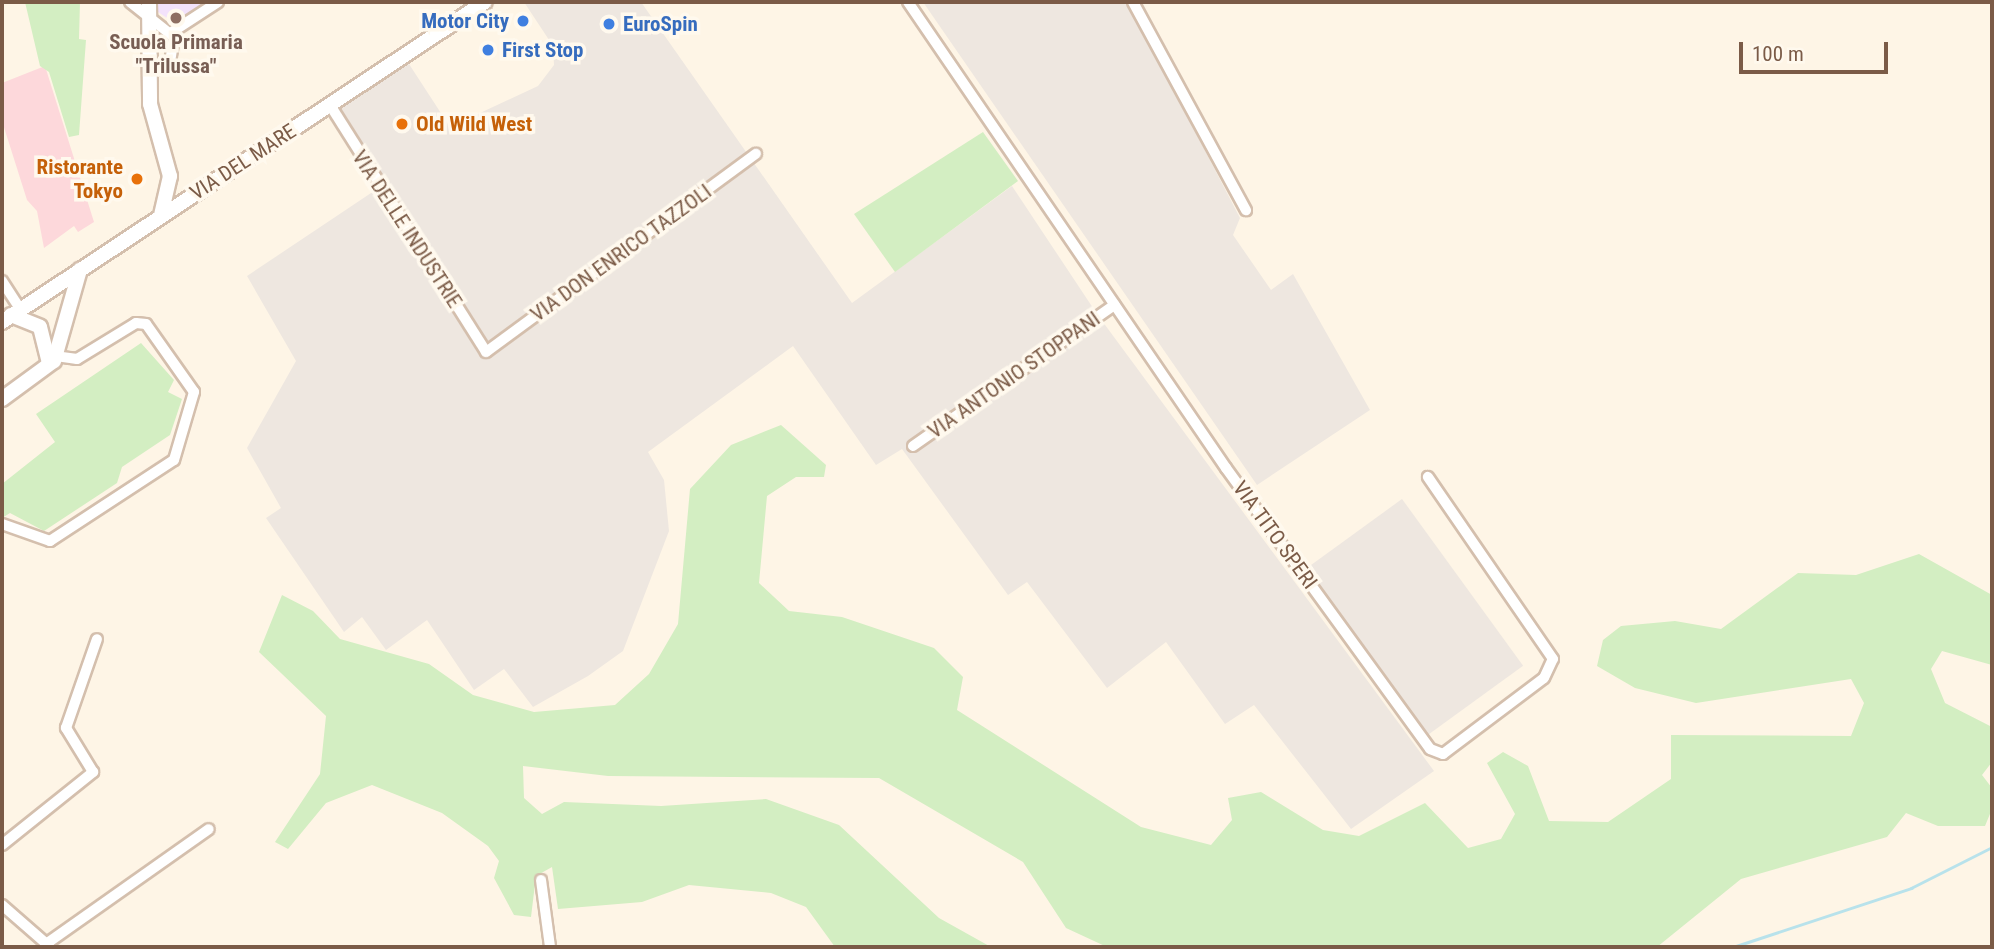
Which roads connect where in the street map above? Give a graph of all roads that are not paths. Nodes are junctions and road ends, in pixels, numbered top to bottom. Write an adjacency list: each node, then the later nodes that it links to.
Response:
1 (130, 2): 6 (street)
2 (218, 2): 7 (street)
3 (485, 2): 9 (main road, VIA DEL MARE)
4 (908, 2): 19 (street, VIA TITO SPERI)
5 (1133, 2): 13 (street)
6 (149, 9): 7 (street); 8 (main road)
7 (172, 32): 8 (street)
8 (149, 75): 11 (main road)
9 (330, 105): 12 (main road, VIA DEL MARE); 22 (street, VIA DELLE INDUSTRIE)
10 (757, 155): 22 (street, VIA DON ENRICO TAZZOLI)
11 (170, 176): 12 (main road); 14 (main road)
12 (204, 189): 14 (main road, VIA DEL MARE)
13 (1246, 210)
14 (160, 216): 15 (main road, VIA DEL MARE)
15 (80, 269): 17 (main road, VIA DEL MARE); 20 (main road)
16 (2, 281): 21 (street)
17 (60, 283): 18 (main road, VIA DEL MARE); 20 (main road)
18 (40, 296): 20 (main road); 21 (main road, VIA DEL MARE)
19 (1114, 304): 25 (street, VIA ANTONIO STOPPANI); 26 (street, VIA TITO SPERI)
20 (65, 305): 23 (main road)
21 (11, 315): 23 (main road)
22 (486, 352)
23 (52, 362): 24 (main road); 27 (street)
24 (2, 399)
25 (914, 446)
26 (1428, 477)
27 (2, 524)
28 (97, 639): 30 (street)
29 (209, 829): 33 (street)
30 (2, 845)
31 (541, 880): 34 (street)
32 (2, 905): 33 (street)
33 (48, 945)
34 (550, 947)

